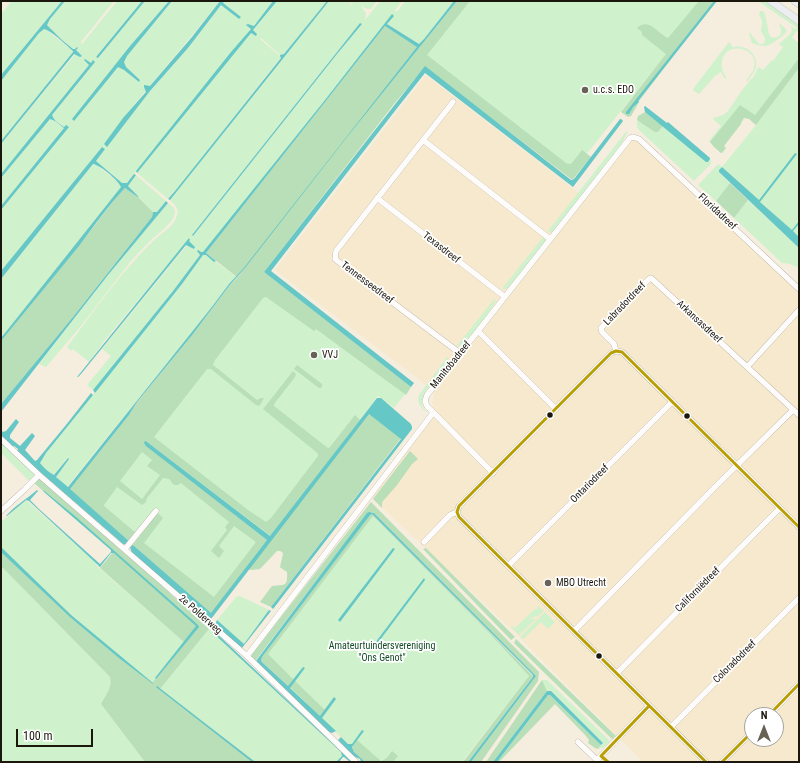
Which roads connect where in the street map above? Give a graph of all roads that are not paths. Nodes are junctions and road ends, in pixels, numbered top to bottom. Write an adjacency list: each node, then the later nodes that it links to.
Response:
1 (770, 1): 4 (main road)
2 (795, 1): 3 (main road)
3 (799, 4)
4 (799, 21)
5 (453, 102): 7 (street, Tennesseedreef)
6 (633, 136): 9 (street, Manitobadreef); 11 (street, Floridadreef)
7 (423, 140): 8 (street, Tennesseedreef); 9 (street)
8 (377, 198): 12 (street, Texasdreef); 16 (street, Tennesseedreef)
9 (550, 239): 12 (street, Manitobadreef)
10 (651, 278): 15 (street, Labradordreef); 17 (street, Arkansasdreef)
11 (799, 289)
12 (505, 297): 14 (street, Manitobadreef)
13 (799, 310): 17 (street)
14 (478, 331): 16 (street, Manitobadreef); 19 (street)
15 (616, 351): 18 (street); 19 (street)
16 (461, 354): 21 (street, Manitobadreef)
17 (747, 367): 20 (street, Arkansasdreef)
18 (672, 402): 24 (street); 34 (street, Ontariodreef)
19 (556, 409): 25 (street)
20 (793, 410): 22 (street, Arkansasdreef); 24 (street)
21 (433, 413): 25 (street); 37 (street)
22 (799, 415)
23 (1, 439): 26 (street, 2e Polderweg)
24 (737, 466): 27 (street); 36 (street)
25 (493, 473): 30 (street)
26 (39, 475): 28 (street); 33 (street, 2e Polderweg)
27 (780, 508): 31 (street); 38 (street, Californiëdreef)
28 (1, 511)
29 (156, 511): 33 (street)
30 (457, 512): 32 (street); 34 (street)
31 (799, 527)
32 (424, 542)
33 (125, 549): 37 (street, 2e Polderweg)
34 (508, 566): 36 (street)
35 (799, 598): 42 (street, Coloradodreef)
36 (574, 631): 38 (street)
37 (247, 656): 46 (street, 2e Polderweg)
38 (617, 673): 40 (street)
39 (799, 684): 41 (street)
40 (649, 706): 42 (street); 45 (street)
41 (777, 707)
42 (671, 727): 47 (street)
43 (744, 740): 48 (street)
44 (578, 742): 45 (street)
45 (599, 759)
46 (356, 762)
47 (706, 762)
48 (722, 762)

